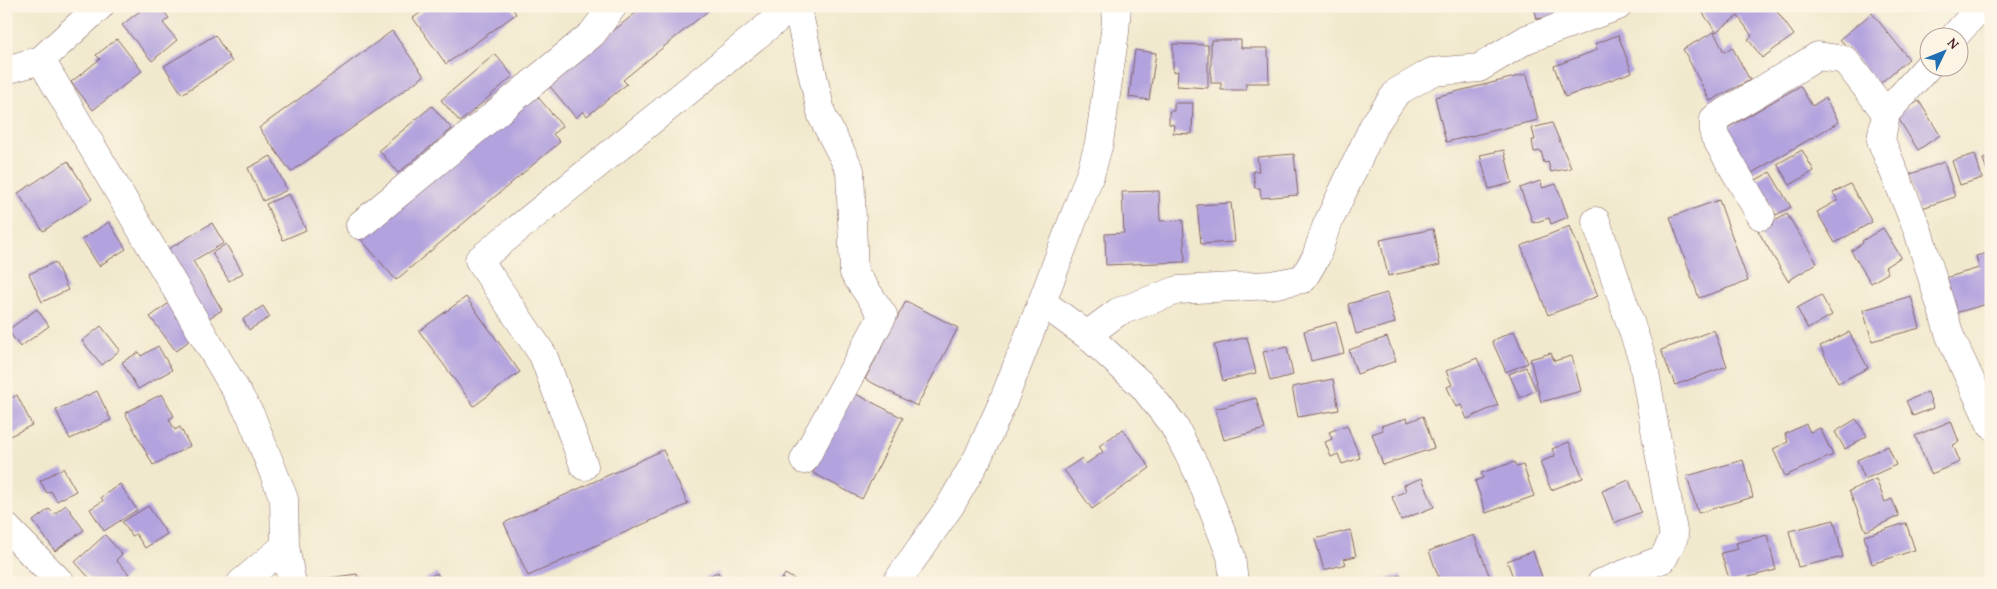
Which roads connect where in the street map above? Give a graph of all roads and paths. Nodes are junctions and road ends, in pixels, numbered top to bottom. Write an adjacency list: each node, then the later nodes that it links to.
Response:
1 (100, 6): 9 (street)
2 (613, 6): 15 (street)
3 (792, 6): 20 (street)
4 (797, 6): 19 (street)
5 (1117, 6): 16 (street)
6 (1618, 6): 17 (street)
7 (1981, 6): 8 (street)
8 (1962, 28)
9 (41, 60): 10 (street); 22 (street)
10 (6, 70)
11 (1920, 75): 12 (street)
12 (1886, 113): 13 (street); 18 (street)
13 (1761, 216)
14 (1596, 221): 28 (street)
15 (360, 225)
16 (1042, 302): 17 (street); 26 (street)
17 (1088, 335): 27 (street)
18 (1991, 425)
19 (804, 460)
20 (584, 466)
21 (6, 527): 23 (street)
22 (285, 546): 24 (street); 25 (street)
23 (61, 583)
24 (241, 583)
25 (292, 583)
26 (896, 583)
27 (1234, 583)
28 (1601, 583)

